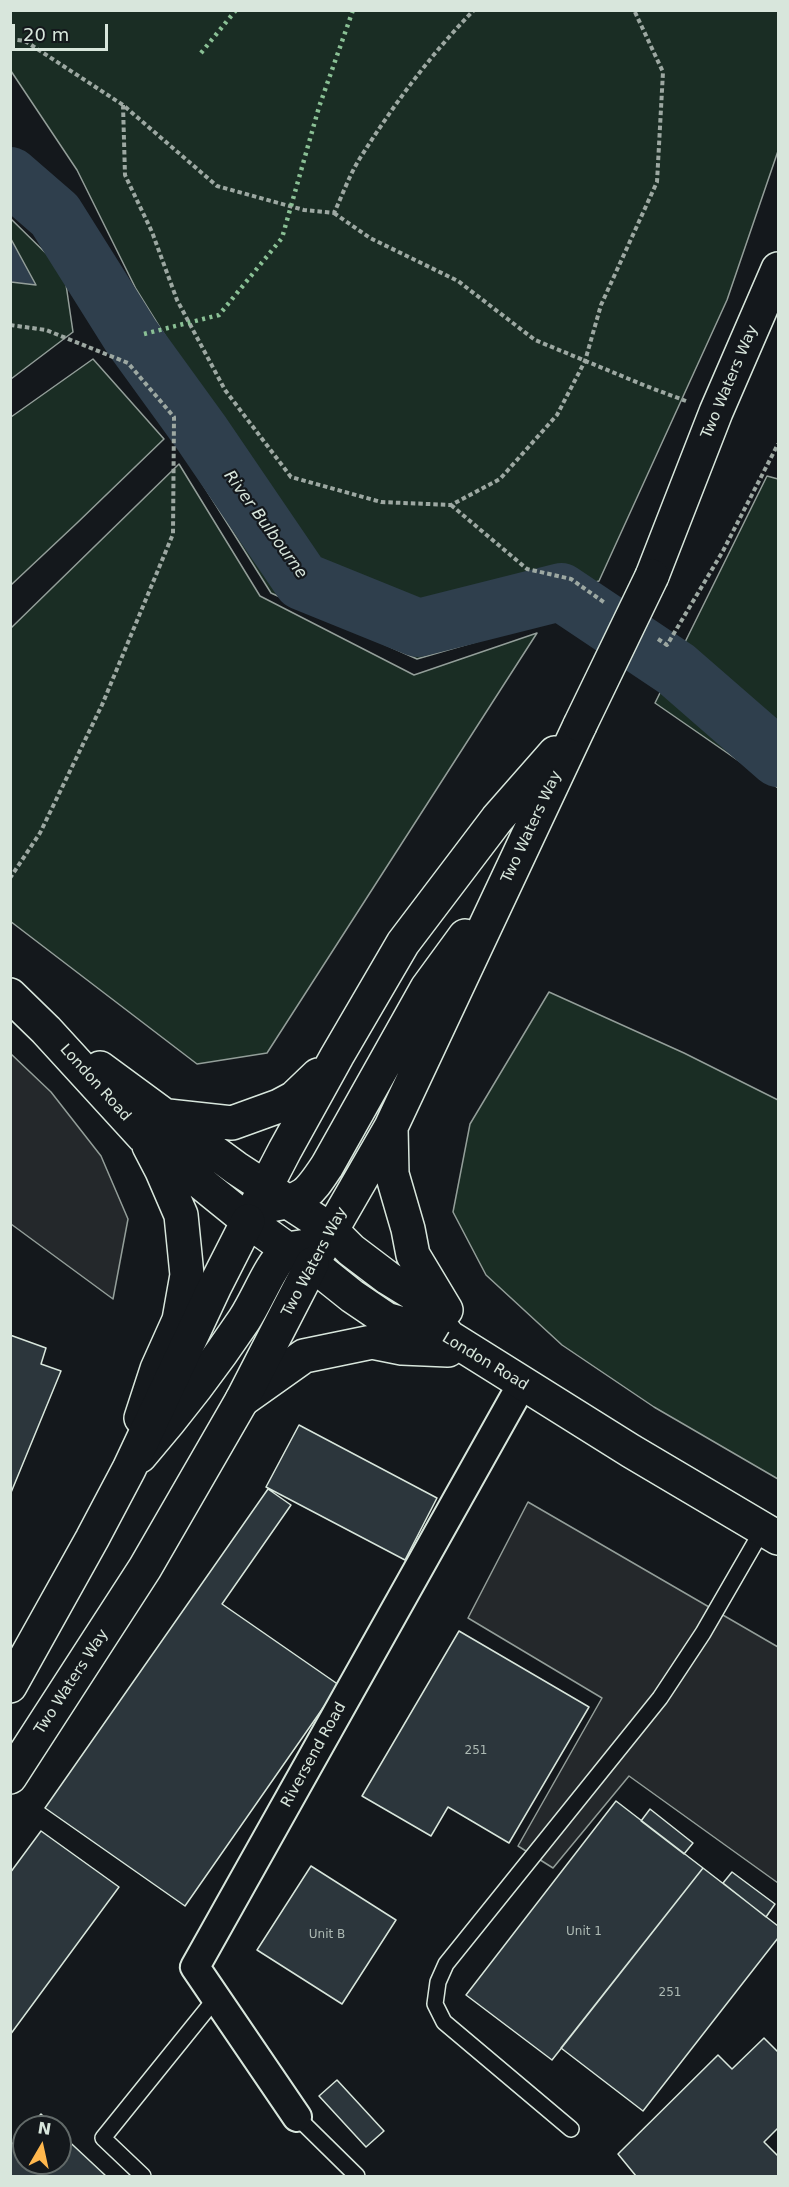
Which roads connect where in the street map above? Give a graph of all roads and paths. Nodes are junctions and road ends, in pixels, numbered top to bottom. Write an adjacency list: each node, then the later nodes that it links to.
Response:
1 (474, 10): 5 (path)
2 (634, 10): 8 (path)
3 (10, 39): 4 (path)
4 (123, 105): 5 (path); 11 (path)
5 (334, 213): 8 (path)
6 (778, 270): 9 (main road, Two Waters Way)
7 (10, 325): 15 (path)
8 (585, 361): 9 (path); 11 (path)
9 (716, 411): 14 (main road, Two Waters Way, bridge)
10 (778, 444): 13 (path)
11 (451, 505): 12 (path)
12 (608, 605)
13 (657, 638)
14 (580, 725): 16 (main road, Two Waters Way); 18 (main road, Two Waters Way)
15 (10, 878)
16 (506, 882): 20 (main road, Two Waters Way); 21 (main road)
17 (10, 995): 19 (main road, London Road)
18 (337, 1056): 19 (main road); 21 (main road, Two Waters Way)
19 (155, 1125): 21 (main road, London Road); 21 (main road, London Road); 26 (main road)
20 (391, 1127): 22 (main road, Two Waters Way); 23 (main road)
21 (264, 1204): 22 (main road, London Road); 22 (main road); 26 (main road, Two Waters Way)
22 (321, 1247): 23 (main road, London Road); 25 (main road, Two Waters Way); 26 (main road)
23 (461, 1345): 24 (main road, London Road); 25 (main road)
24 (522, 1384): 27 (main road, London Road); 30 (street, Riversend Road)
25 (242, 1400): 29 (main road, Two Waters Way)
26 (125, 1477): 28 (main road, Two Waters Way)
27 (771, 1533): 32 (lane)
28 (10, 1686)
29 (10, 1777)
30 (216, 1998): 31 (street, Riversend Road); 33 (lane)
31 (297, 2117): 34 (lane)
32 (571, 2129)
33 (143, 2176)
34 (357, 2176)

